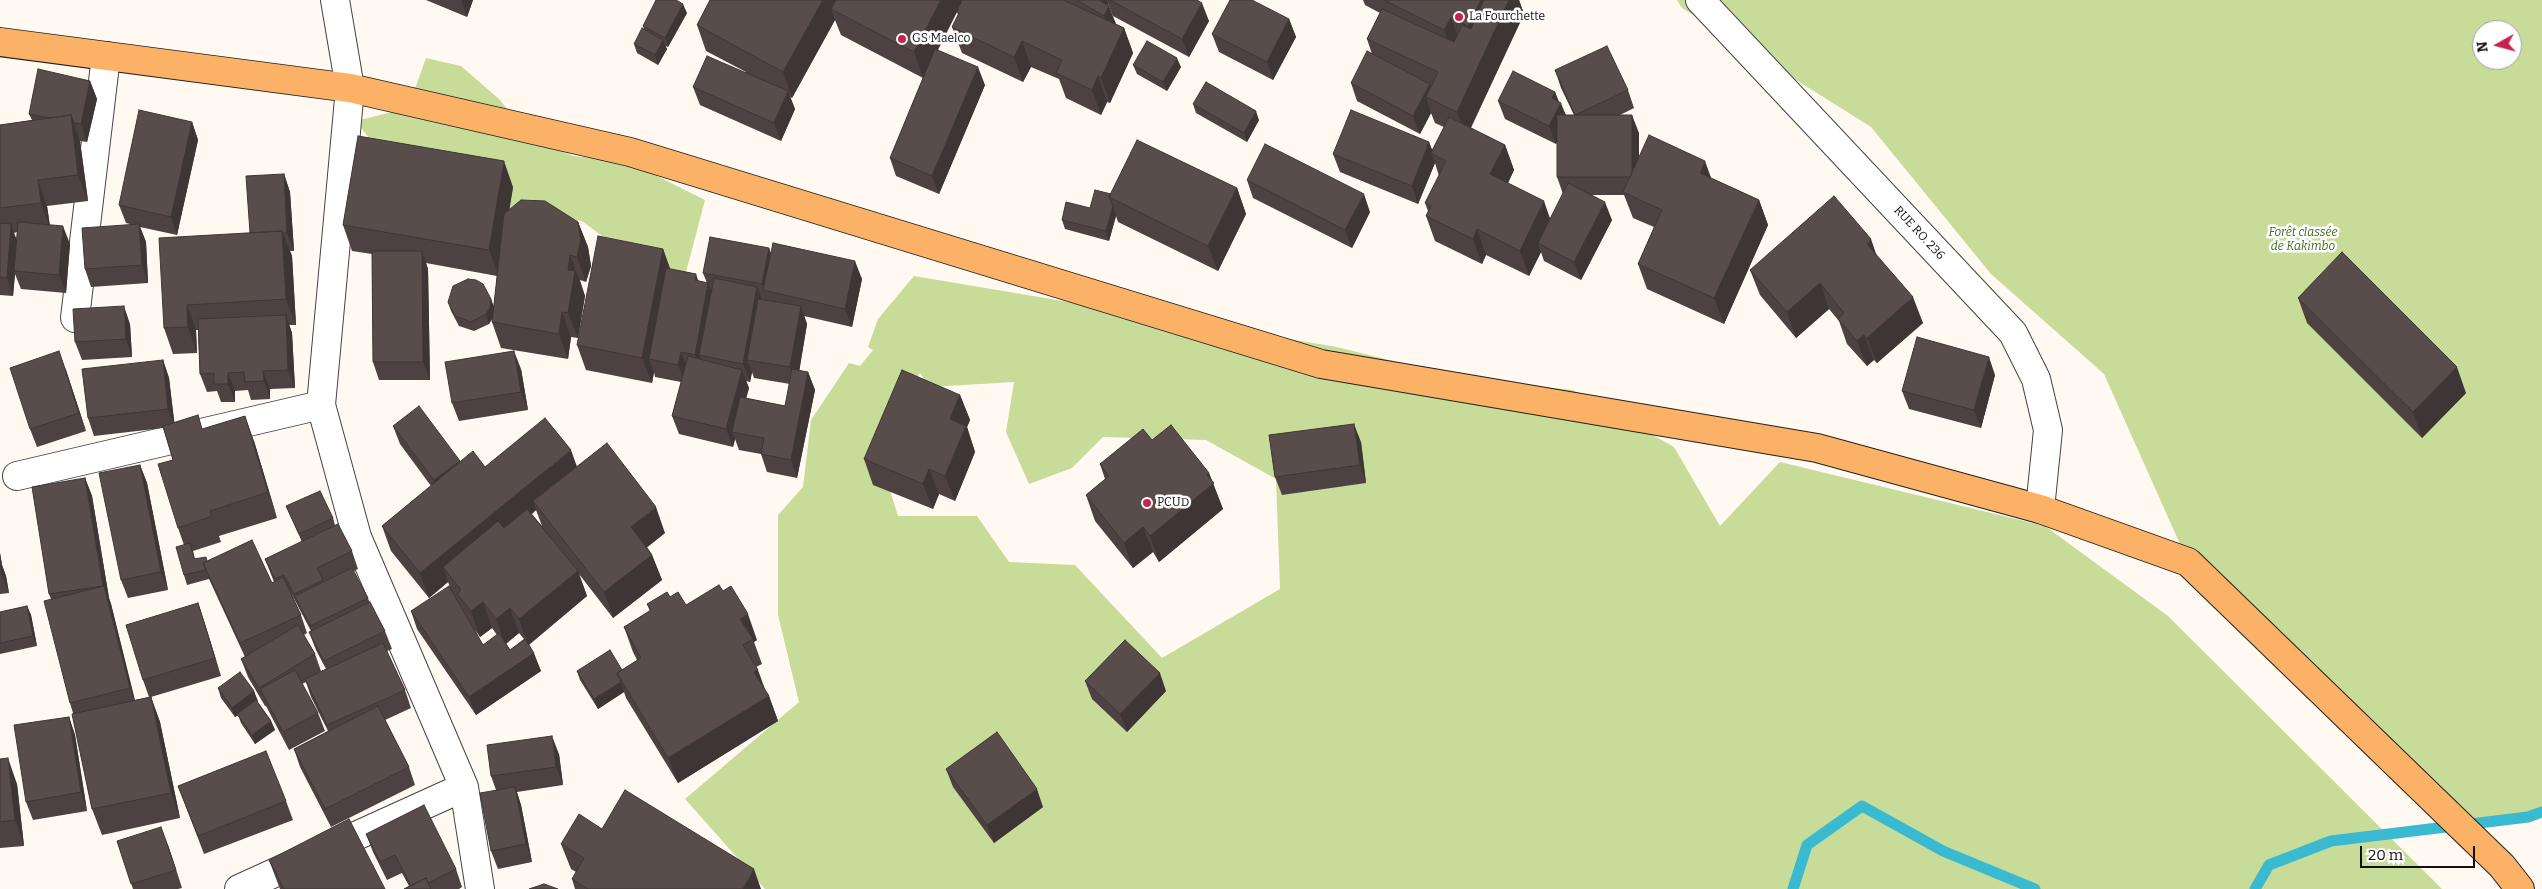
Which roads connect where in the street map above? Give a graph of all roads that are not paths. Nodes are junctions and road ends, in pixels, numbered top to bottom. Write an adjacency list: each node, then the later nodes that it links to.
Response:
1 (335, 0): 5 (street)
2 (1700, 0): 9 (street, RUE RO. 236)
3 (0, 42): 4 (main road)
4 (106, 56): 5 (main road); 6 (street)
5 (350, 88): 7 (street); 9 (main road)
6 (75, 318)
7 (321, 405): 8 (street); 10 (street)
8 (17, 476)
9 (2040, 509): 13 (main road)
10 (464, 787): 11 (street); 12 (street)
11 (239, 889)
12 (480, 889)
13 (2520, 889)

